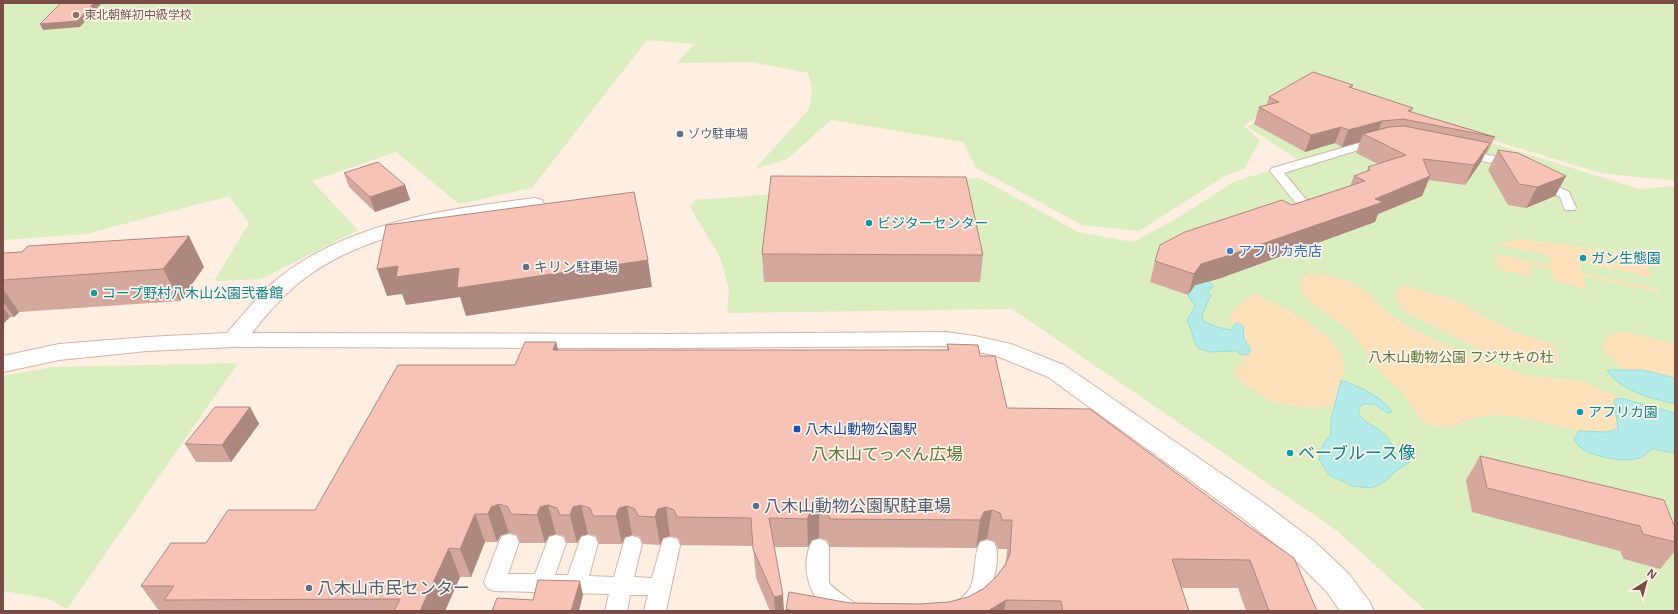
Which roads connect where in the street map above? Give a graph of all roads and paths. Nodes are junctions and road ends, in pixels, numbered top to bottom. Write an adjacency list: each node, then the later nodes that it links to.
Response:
1 (1392, 140): 3 (lane)
2 (1451, 152): 5 (lane)
3 (1303, 203)
4 (535, 204): 6 (street)
5 (1570, 207)
6 (233, 340): 7 (street); 23 (street)
7 (3, 364)
8 (509, 542): 15 (lane)
9 (556, 543): 15 (lane)
10 (588, 544): 16 (lane)
11 (632, 544): 17 (lane)
12 (670, 545): 18 (lane)
13 (819, 547): 21 (lane)
14 (987, 548): 22 (lane)
15 (542, 583): 16 (lane)
16 (576, 584): 17 (lane)
17 (622, 586): 18 (lane); 19 (lane)
18 (661, 587): 20 (lane)
19 (616, 611)
20 (655, 611)
21 (851, 611)
22 (960, 611)
23 (1358, 611)

